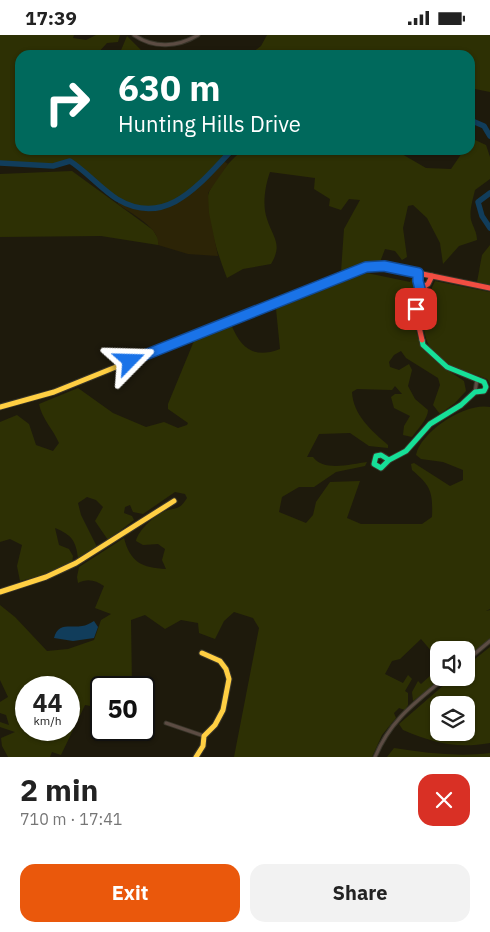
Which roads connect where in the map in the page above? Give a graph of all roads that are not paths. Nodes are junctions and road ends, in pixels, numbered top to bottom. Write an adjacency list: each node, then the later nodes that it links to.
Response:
1 (134, 35): 2 (street)
2 (198, 35)
3 (418, 273): 4 (street); 6 (street); 9 (street)
4 (432, 275): 5 (street); 6 (street)
5 (490, 288)
6 (420, 289): 7 (street)
7 (477, 379): 8 (street); 8 (street)
8 (475, 392): 10 (street)
9 (0, 407)
10 (389, 460)
11 (174, 501): 12 (street)
12 (0, 592)
13 (490, 641): 15 (street)
14 (202, 653): 18 (street)
15 (475, 654)
16 (436, 686): 20 (street)
17 (166, 723): 18 (street)
18 (204, 736): 19 (street)
19 (196, 757)
20 (375, 757)

